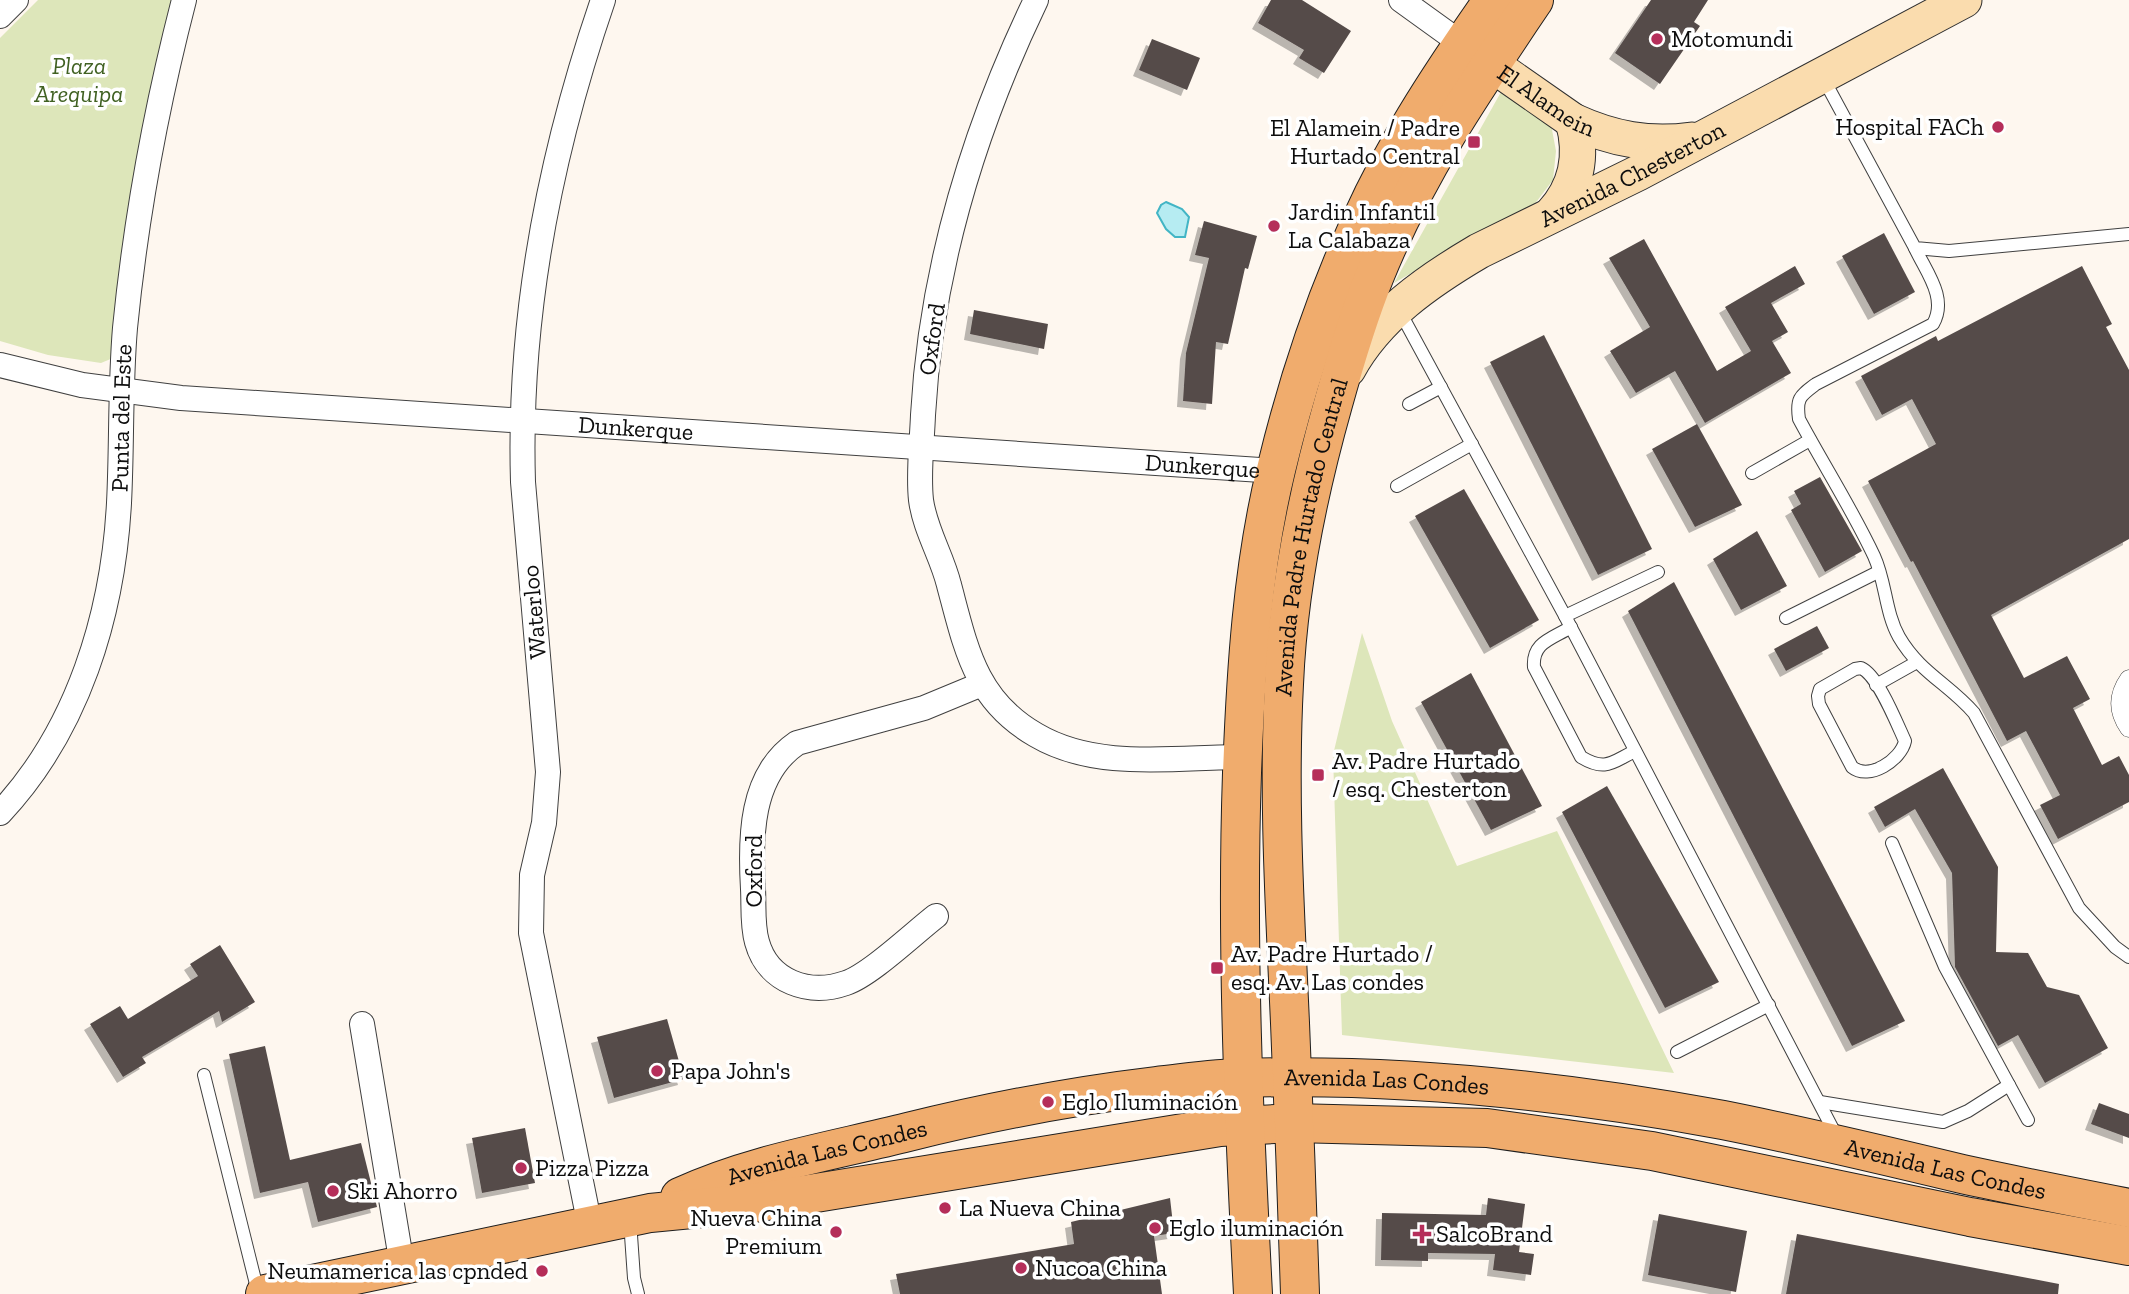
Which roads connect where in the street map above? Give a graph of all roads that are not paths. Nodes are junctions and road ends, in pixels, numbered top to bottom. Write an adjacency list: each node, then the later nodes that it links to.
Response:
1 (16, 0): 9 (street)
2 (184, 0): 20 (street, Punta del Este)
3 (603, 0): 23 (street, Waterloo)
4 (1036, 0): 26 (street, Oxford)
5 (1401, 0): 10 (street, El Alamein)
6 (1493, 0): 10 (main road, Avenida Padre Hurtado Central)
7 (1534, 0): 10 (main road, Avenida Padre Hurtado Central)
8 (1964, 0): 11 (main road, Avenida Chesterton)
9 (0, 16)
10 (1476, 54): 12 (main road, El Alamein); 21 (main road, Avenida Padre Hurtado Central); 27 (main road, Avenida Padre Hurtado Central)
11 (1822, 76): 13 (main road, Avenida Chesterton); 16 (lane)
12 (1573, 121): 13 (main road, El Alamein); 14 (main road)
13 (1712, 135): 14 (main road, Avenida Chesterton)
14 (1552, 214): 17 (main road, Avenida Chesterton)
15 (2129, 234): 16 (lane)
16 (1915, 248): 24 (lane)
17 (1398, 308): 19 (lane); 21 (main road, Avenida Chesterton)
18 (0, 365): 20 (street, Dunkerque)
19 (1441, 387): 22 (lane); 25 (lane)
20 (121, 391): 23 (street, Dunkerque); 41 (street, Punta del Este)
21 (1337, 391): 50 (main road, Avenida Padre Hurtado Central)
22 (1409, 404)
23 (523, 421): 26 (street, Dunkerque); 59 (street, Waterloo)
24 (1810, 440): 28 (lane); 31 (lane)
25 (1472, 444): 29 (lane); 33 (lane)
26 (922, 448): 27 (street, Dunkerque); 36 (street, Oxford)
27 (1276, 471): 40 (main road, Avenida Padre Hurtado Central)
28 (1752, 473)
29 (1397, 486)
30 (1658, 572): 33 (lane)
31 (1878, 572): 32 (lane); 34 (lane)
32 (1786, 618)
33 (1568, 622): 39 (lane); 39 (lane)
34 (1917, 662): 37 (lane); 44 (lane)
35 (2129, 679): 38 (street)
36 (982, 684): 40 (street, Oxford); 43 (street, Oxford)
37 (1876, 685): 37 (lane)
38 (2129, 728)
39 (1635, 751): 45 (lane)
40 (1243, 757): 49 (main road, Avenida Padre Hurtado Central)
41 (0, 813)
42 (1892, 843): 51 (lane)
43 (936, 916)
44 (2129, 957)
45 (1769, 1005): 47 (lane); 52 (lane)
46 (362, 1024): 61 (street)
47 (1677, 1052)
48 (204, 1075): 62 (lane)
49 (1244, 1077): 50 (main road, Avenida Las Condes); 55 (main road, Avenida Padre Hurtado Central); 58 (main road, Avenida Las Condes)
50 (1293, 1077): 54 (main road, Avenida Padre Hurtado Central); 56 (main road, Avenida Las Condes)
51 (2009, 1085): 52 (lane); 53 (lane)
52 (1820, 1102): 56 (lane)
53 (2028, 1120)
54 (1294, 1123): 55 (main road, Avenida Las Condes); 60 (main road, Avenida Las Condes); 66 (main road, Avenida Padre Hurtado Central)
55 (1245, 1125): 58 (main road, Avenida Las Condes); 65 (main road, Avenida Padre Hurtado Central)
56 (1842, 1145): 57 (main road, Avenida Las Condes)
57 (2129, 1208)
58 (640, 1215): 59 (main road, Avenida Las Condes); 64 (lane)
59 (590, 1226): 61 (main road, Avenida Las Condes)
60 (2129, 1246)
61 (402, 1265): 63 (main road, Avenida Las Condes)
62 (259, 1294)
63 (265, 1294)
64 (638, 1294)
65 (1253, 1294)
66 (1300, 1294)

